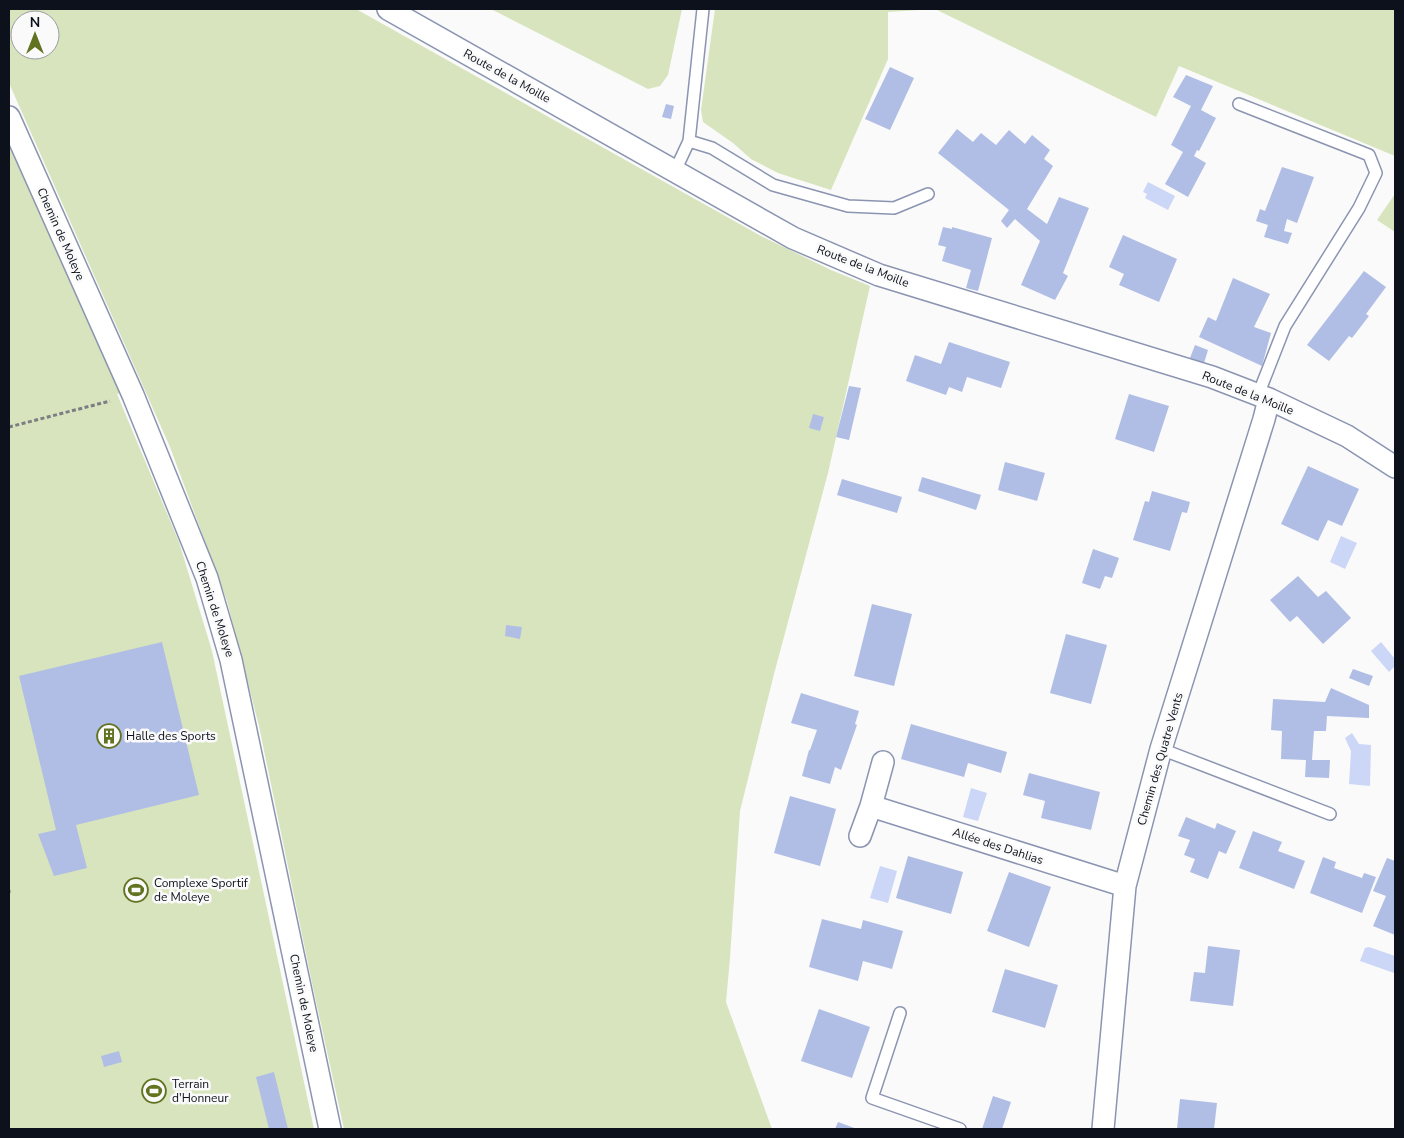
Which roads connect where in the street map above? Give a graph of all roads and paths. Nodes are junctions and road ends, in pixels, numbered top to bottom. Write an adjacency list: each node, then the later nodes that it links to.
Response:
1 (388, 9): 6 (street, Route de la Moille)
2 (704, 9): 5 (lane)
3 (1239, 104): 9 (lane)
4 (9, 117): 8 (street, Chemin de Moleye)
5 (689, 141): 6 (lane); 7 (lane)
6 (675, 171): 9 (street, Route de la Moille)
7 (928, 194)
8 (133, 395): 10 (path); 19 (street, Chemin de Moleye)
9 (1263, 397): 11 (street, Route de la Moille); 12 (street, Chemin des Quatre Vents)
10 (9, 427)
11 (1395, 467)
12 (1161, 749): 15 (lane); 17 (street, Chemin des Quatre Vents)
13 (883, 762): 14 (street)
14 (871, 806): 16 (street); 17 (street, Allée des Dahlias)
15 (1330, 814)
16 (860, 836)
17 (1124, 886): 21 (street, Chemin des Quatre Vents)
18 (900, 1013): 20 (lane)
19 (330, 1129)
20 (960, 1129)
21 (1103, 1129)

